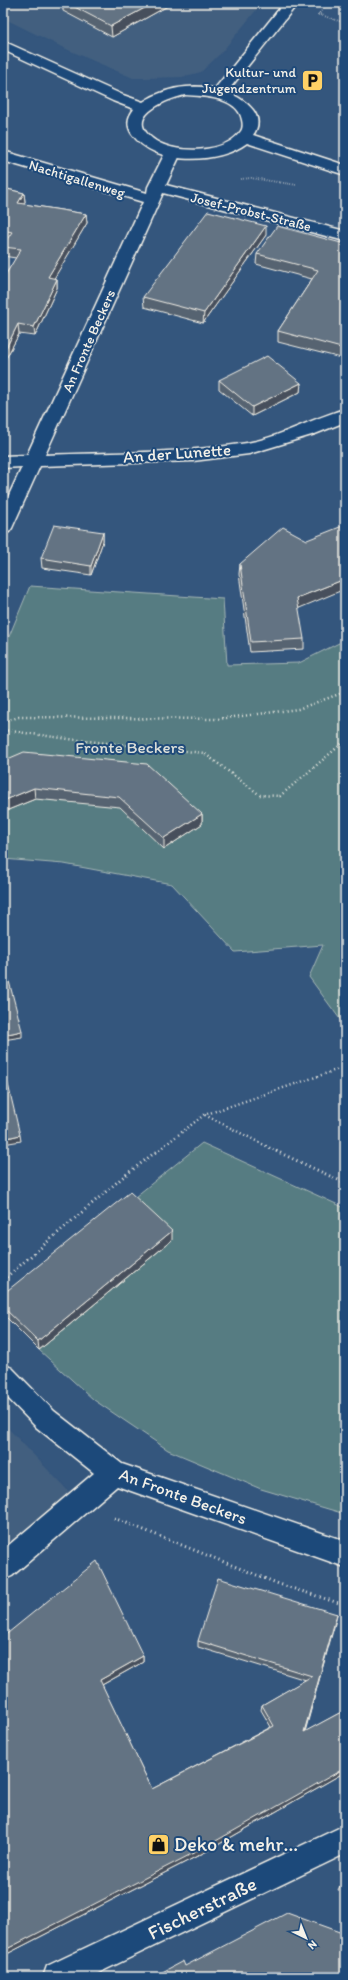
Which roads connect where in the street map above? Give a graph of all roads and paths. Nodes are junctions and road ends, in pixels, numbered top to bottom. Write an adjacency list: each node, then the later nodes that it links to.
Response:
1 (291, 3): 7 (street)
2 (328, 3): 3 (path)
3 (318, 14): 4 (path); 5 (path)
4 (314, 20)
5 (345, 23)
6 (3, 45): 8 (street)
7 (218, 94): 8 (street); 9 (street)
8 (144, 107): 10 (street)
9 (244, 138): 10 (street); 12 (street)
10 (173, 153): 13 (street, An Fronte Beckers)
11 (3, 156): 13 (street, Nachtigallenweg)
12 (345, 170)
13 (154, 194): 14 (street, Josef-Probst-Straße); 16 (street, An Fronte Beckers)
14 (345, 236)
15 (345, 414): 16 (street, An der Lunette)
16 (35, 460): 17 (street, An der Lunette); 18 (street, An Fronte Beckers)
17 (3, 462)
18 (3, 528)
19 (345, 692): 20 (path)
20 (3, 722)
21 (3, 730): 22 (path)
22 (345, 741)
23 (345, 1067): 24 (path)
24 (204, 1115): 25 (path); 26 (path)
25 (345, 1183)
26 (3, 1280)
27 (3, 1376): 28 (street, An Fronte Beckers)
28 (114, 1473): 29 (street, An Fronte Beckers); 30 (street)
29 (345, 1554)
30 (3, 1567)
31 (345, 1839): 32 (street, Fischerstraße)
32 (58, 1977)

